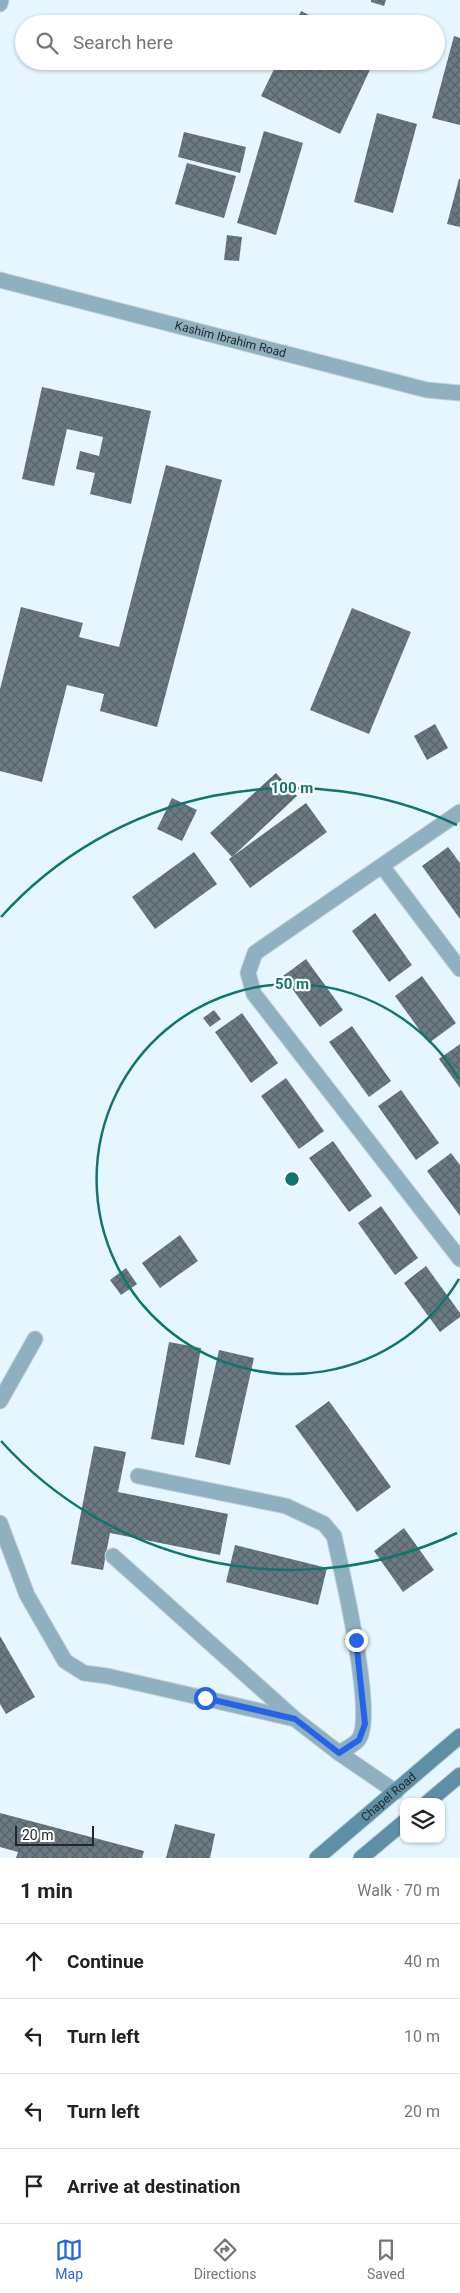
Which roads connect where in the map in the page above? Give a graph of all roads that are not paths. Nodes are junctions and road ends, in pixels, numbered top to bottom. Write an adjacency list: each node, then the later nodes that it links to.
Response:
1 (1, 0): 2 (street)
2 (0, 4)
3 (0, 280): 4 (street, Kashim Ibrahim Road)
4 (460, 393)
5 (460, 812): 6 (street)
6 (382, 866): 7 (street); 8 (street)
7 (460, 969)
8 (460, 1259)
9 (35, 1340): 10 (street)
10 (0, 1401)
11 (138, 1476): 16 (street)
12 (0, 1523): 14 (street)
13 (113, 1556): 14 (street)
14 (295, 1719): 16 (street)
15 (460, 1736): 18 (street, Chapel Road)
16 (339, 1753): 18 (street)
17 (460, 1775): 19 (street)
18 (396, 1792): 21 (street, Chapel Road)
19 (433, 1798)
20 (400, 1825): 22 (street)
21 (317, 1858)
22 (361, 1858)

